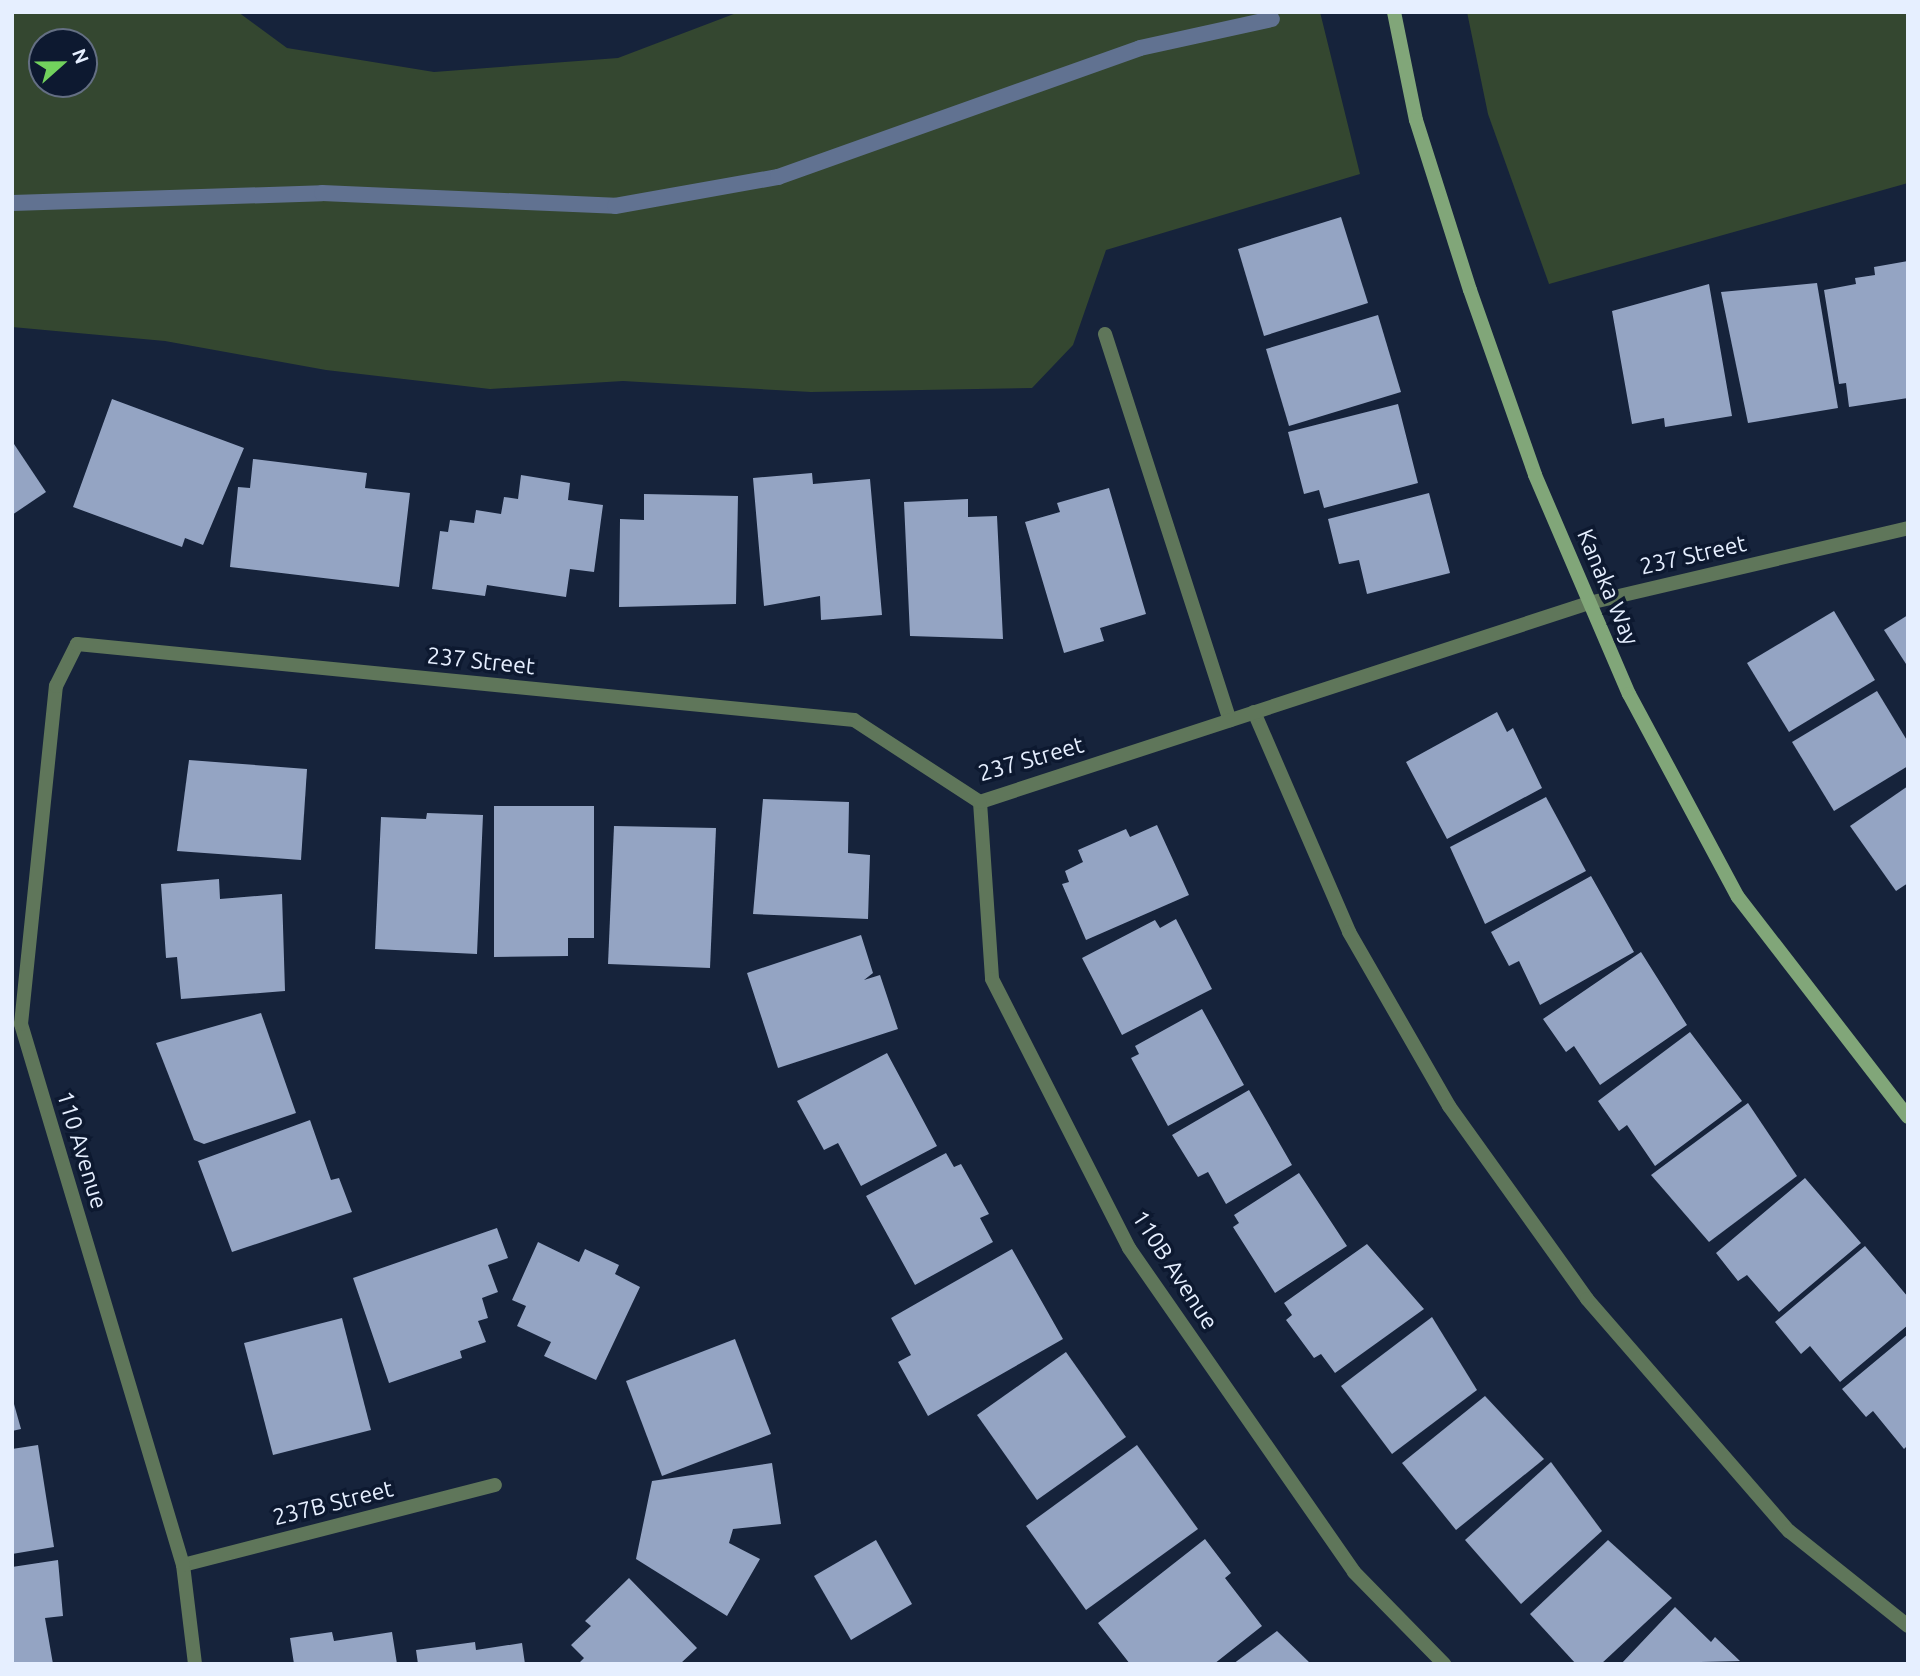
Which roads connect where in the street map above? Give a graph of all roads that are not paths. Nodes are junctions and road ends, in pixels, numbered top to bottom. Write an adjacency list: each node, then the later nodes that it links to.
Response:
1 (1394, 12): 4 (main road, Kanaka Way)
2 (1105, 334): 7 (street)
3 (1908, 528): 4 (street, 237 Street)
4 (1589, 603): 6 (street, 237 Street); 9 (main road, Kanaka Way)
5 (77, 644): 8 (street, 237 Street); 11 (street, 110 Avenue)
6 (1254, 712): 7 (street, 237 Street); 12 (street)
7 (1230, 720): 8 (street, 237 Street)
8 (980, 803): 14 (street, 110B Avenue)
9 (1908, 1118)
10 (495, 1485): 11 (street, 237B Street)
11 (183, 1565): 13 (street, 110 Avenue)
12 (1908, 1626)
13 (195, 1664)
14 (1444, 1664)

